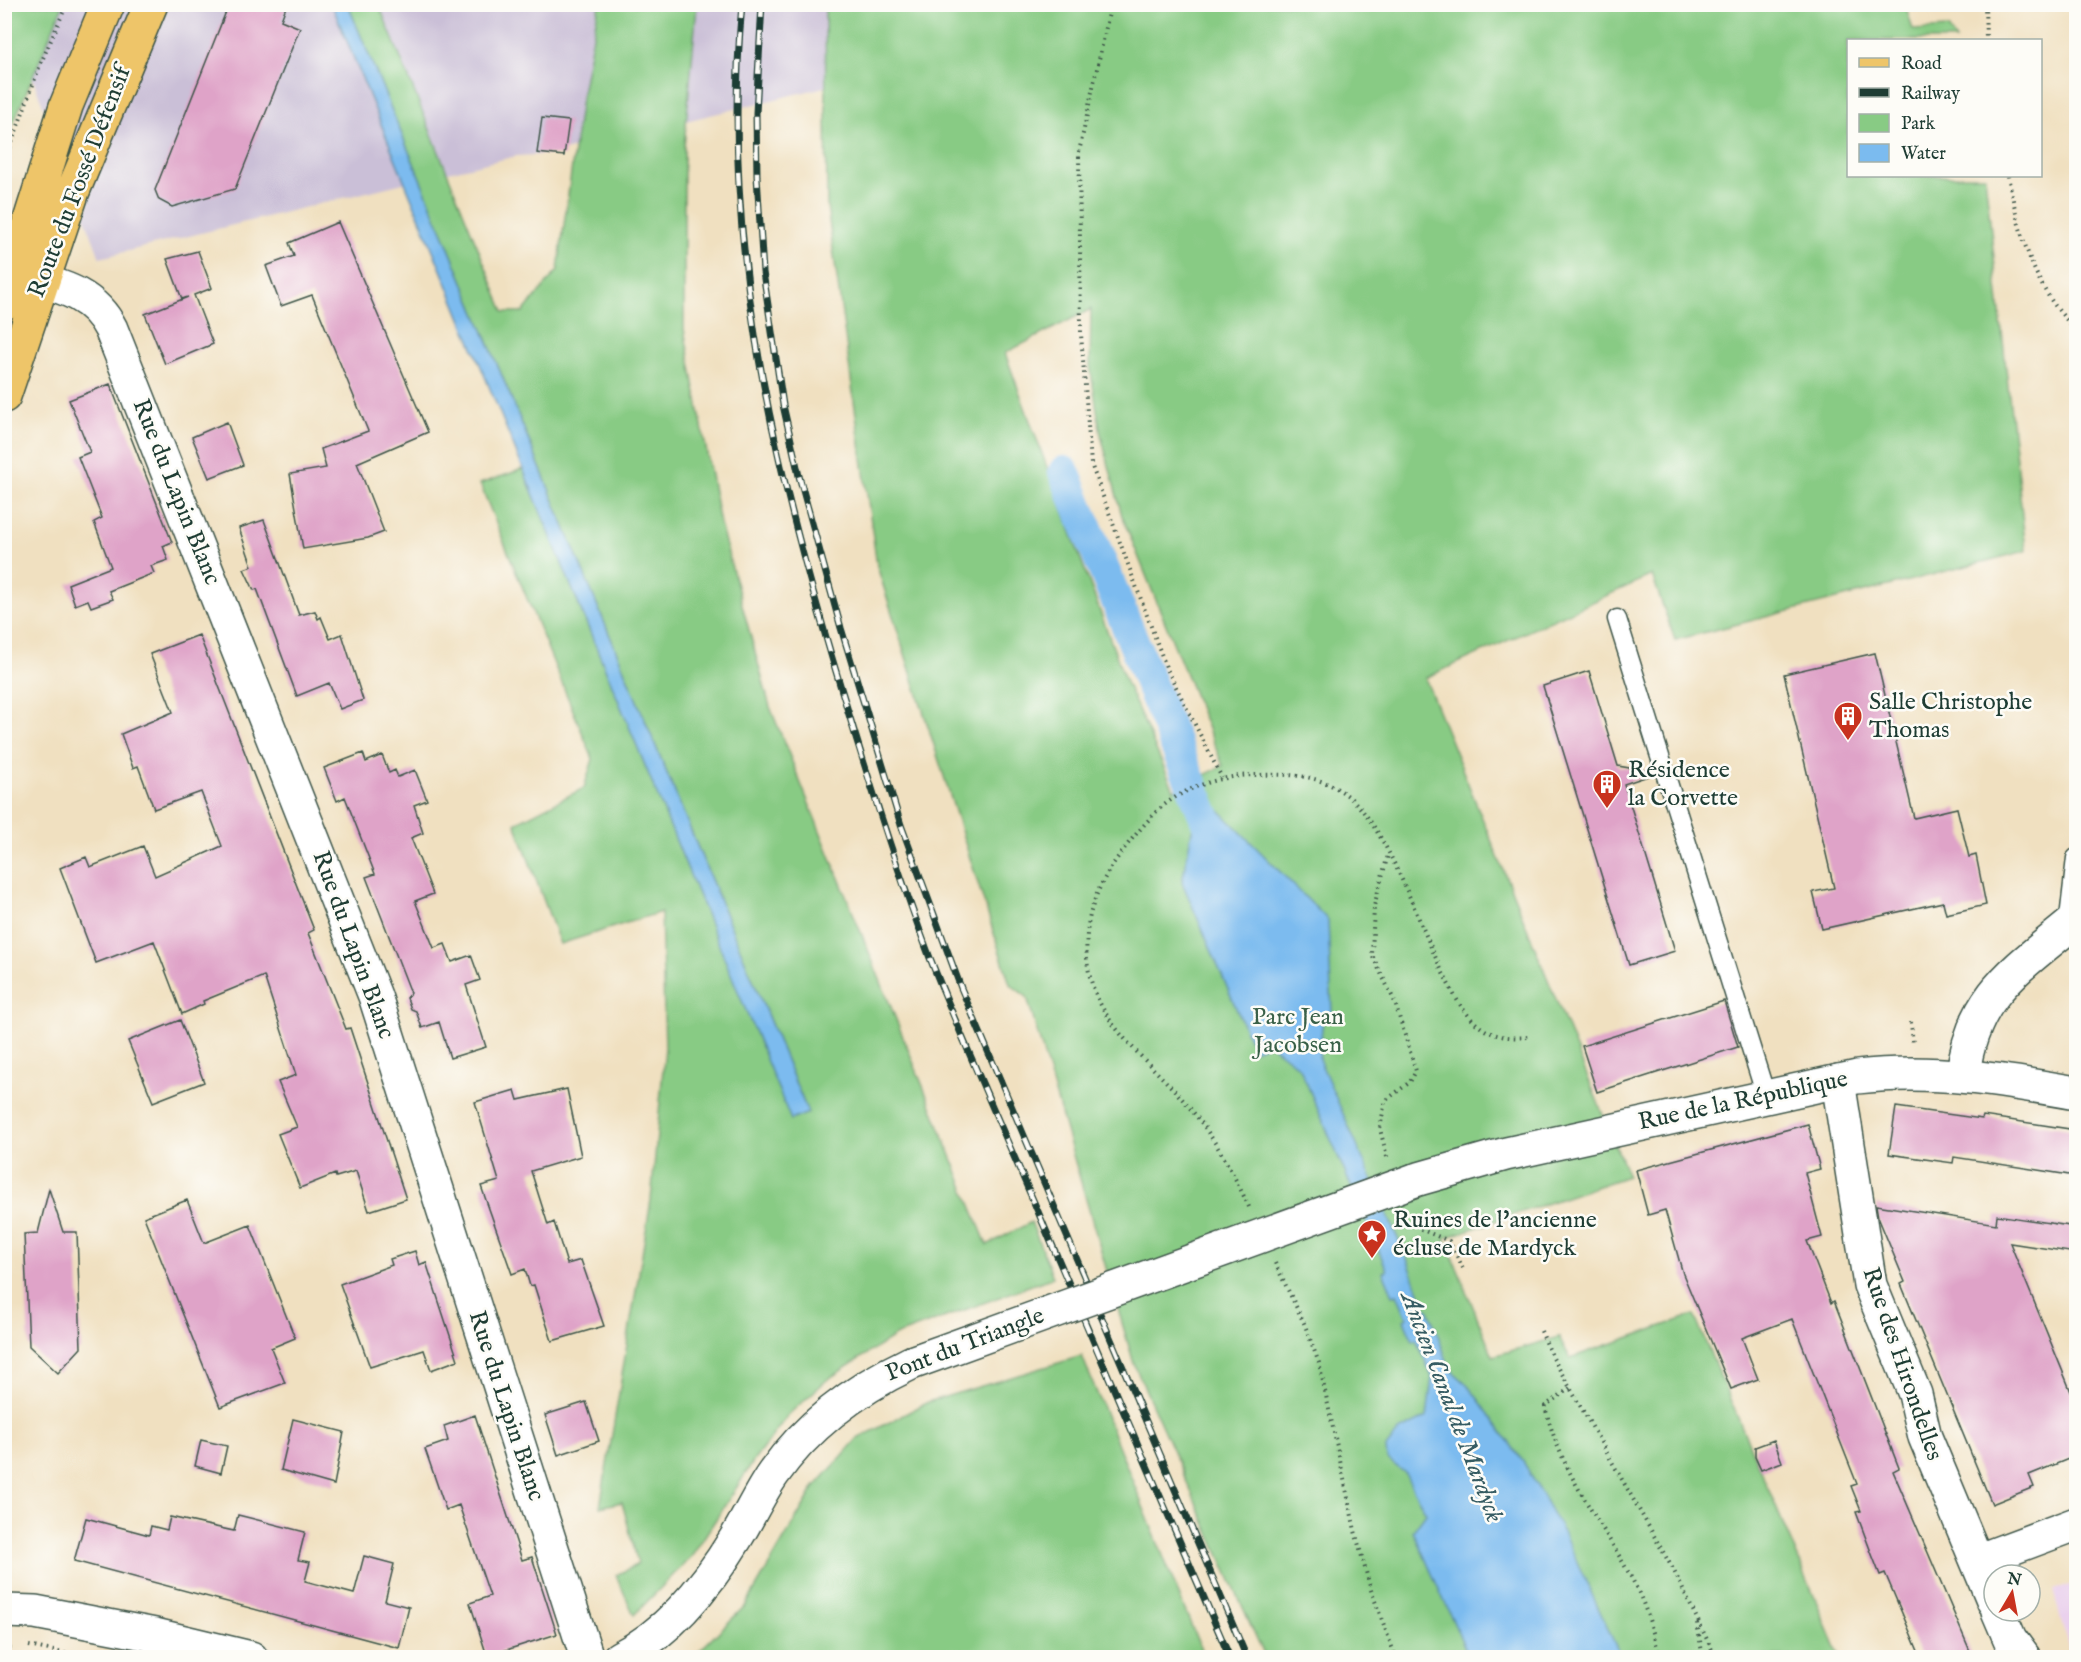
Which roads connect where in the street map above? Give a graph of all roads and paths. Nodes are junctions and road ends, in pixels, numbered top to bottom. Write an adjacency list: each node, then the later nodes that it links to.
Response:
1 (67, 4): 7 (path)
2 (108, 4): 9 (main road, Route du Fossé Défensif)
3 (151, 4): 9 (main road, Route du Fossé Défensif)
4 (1111, 4): 13 (path)
5 (1985, 4): 6 (path)
6 (1986, 39)
7 (4, 165)
8 (2008, 177): 10 (path)
9 (16, 282): 11 (main road, Route du Fossé Défensif); 37 (street, Rue du Lapin Blanc)
10 (2076, 329)
11 (4, 396)
12 (1617, 619): 22 (lane)
13 (1222, 778): 14 (path); 15 (path)
14 (1178, 796)
15 (1388, 854): 18 (path); 23 (path)
16 (2076, 858): 17 (lane)
17 (2072, 924): 19 (street)
18 (1529, 1037)
19 (1963, 1074): 20 (street, Rue de la République); 21 (street, Rue de la République)
20 (1838, 1081): 22 (street, Rue de la République); 28 (street, Rue des Hirondelles)
21 (2076, 1093)
22 (1766, 1096): 23 (street, Rue de la République)
23 (1404, 1185): 24 (path); 38 (street, Pont du Triangle, bridge)
24 (1463, 1268)
25 (1541, 1331): 26 (path)
26 (1570, 1388): 32 (path); 39 (path)
27 (2076, 1524): 28 (street)
28 (1977, 1561): 29 (street, Rue des Hirondelles)
29 (1982, 1573)
30 (4, 1601): 31 (street)
31 (20, 1612): 36 (street)
32 (1695, 1617): 40 (path); 41 (path)
33 (2003, 1623): 42 (street)
34 (4, 1649): 35 (path)
35 (88, 1658)
36 (251, 1658)
37 (587, 1658)
38 (619, 1658)
39 (1660, 1658)
40 (1703, 1658)
41 (1716, 1658)
42 (2024, 1658)

